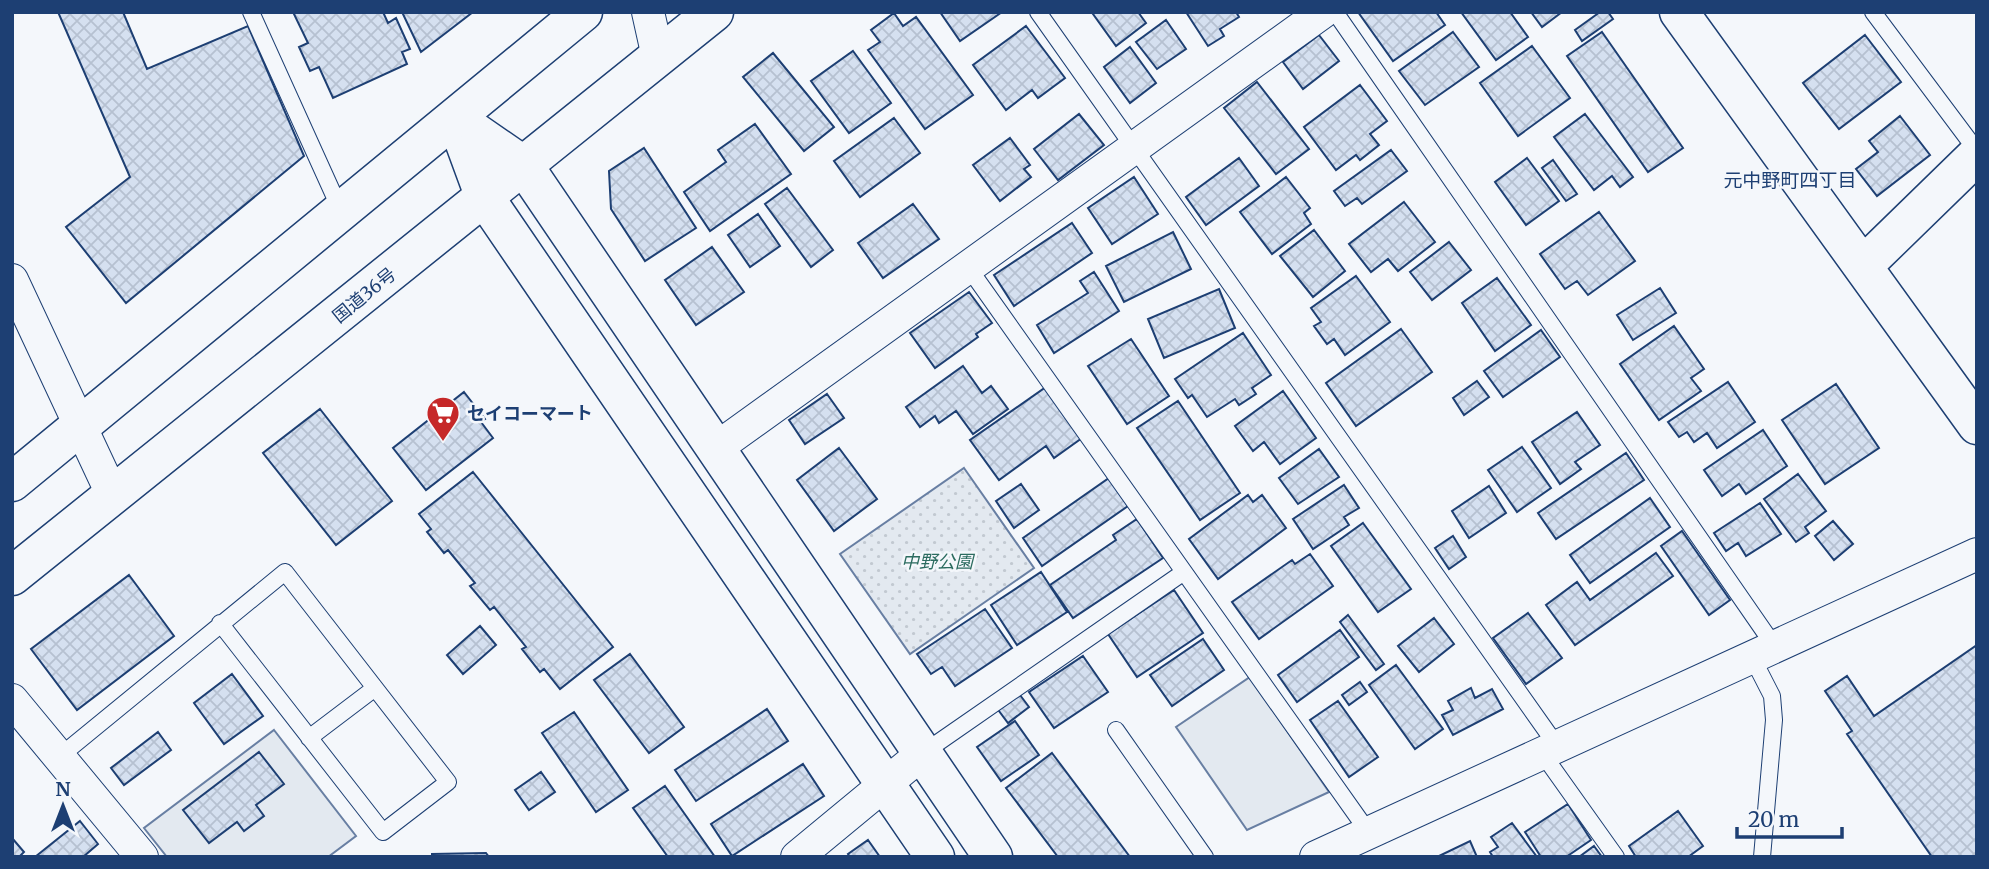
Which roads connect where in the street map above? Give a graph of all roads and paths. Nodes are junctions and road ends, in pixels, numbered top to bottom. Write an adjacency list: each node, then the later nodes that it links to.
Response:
1 (251, 12): 16 (lane)
2 (583, 12): 11 (main road)
3 (648, 12): 10 (street)
4 (714, 12): 10 (main road, 国道36号)
5 (1038, 12): 12 (lane)
6 (1323, 12): 12 (street)
7 (1335, 12): 29 (lane)
8 (1679, 12): 17 (main road)
9 (1873, 12): 13 (lane)
10 (658, 57): 14 (main road, 国道36号)
11 (456, 119): 14 (main road); 15 (main road); 16 (main road)
12 (1134, 148): 18 (street); 34 (lane)
13 (1977, 153): 17 (main road)
14 (524, 166): 15 (main road, 国道36号); 22 (main road)
15 (485, 198): 24 (main road, 国道36号); 37 (main road)
16 (341, 212): 21 (main road)
17 (1863, 265): 20 (main road)
18 (968, 267): 22 (street); 26 (lane)
19 (12, 279): 21 (street)
20 (1977, 425)
21 (81, 428): 23 (main road); 24 (street)
22 (715, 449): 35 (main road)
23 (12, 482)
24 (113, 496): 27 (main road, 国道36号)
25 (1977, 554): 29 (street)
26 (1185, 572): 35 (lane); 38 (lane)
27 (12, 576)
28 (220, 623): 30 (lane); 33 (lane); 36 (lane)
29 (1763, 652): 34 (street); 46 (lane)
30 (375, 688): 33 (lane); 33 (lane)
31 (12, 700): 36 (street)
32 (1116, 730): 43 (lane)
33 (309, 738)
34 (1550, 750): 38 (street); 45 (lane)
35 (923, 753): 37 (street); 42 (main road)
36 (59, 757): 39 (street)
37 (886, 783): 40 (street); 41 (main road)
38 (1369, 833): 44 (street)
39 (142, 857)
40 (797, 857)
41 (935, 857)
42 (993, 857)
43 (1205, 857)
44 (1316, 857)
45 (1616, 857)
46 (1762, 857)

